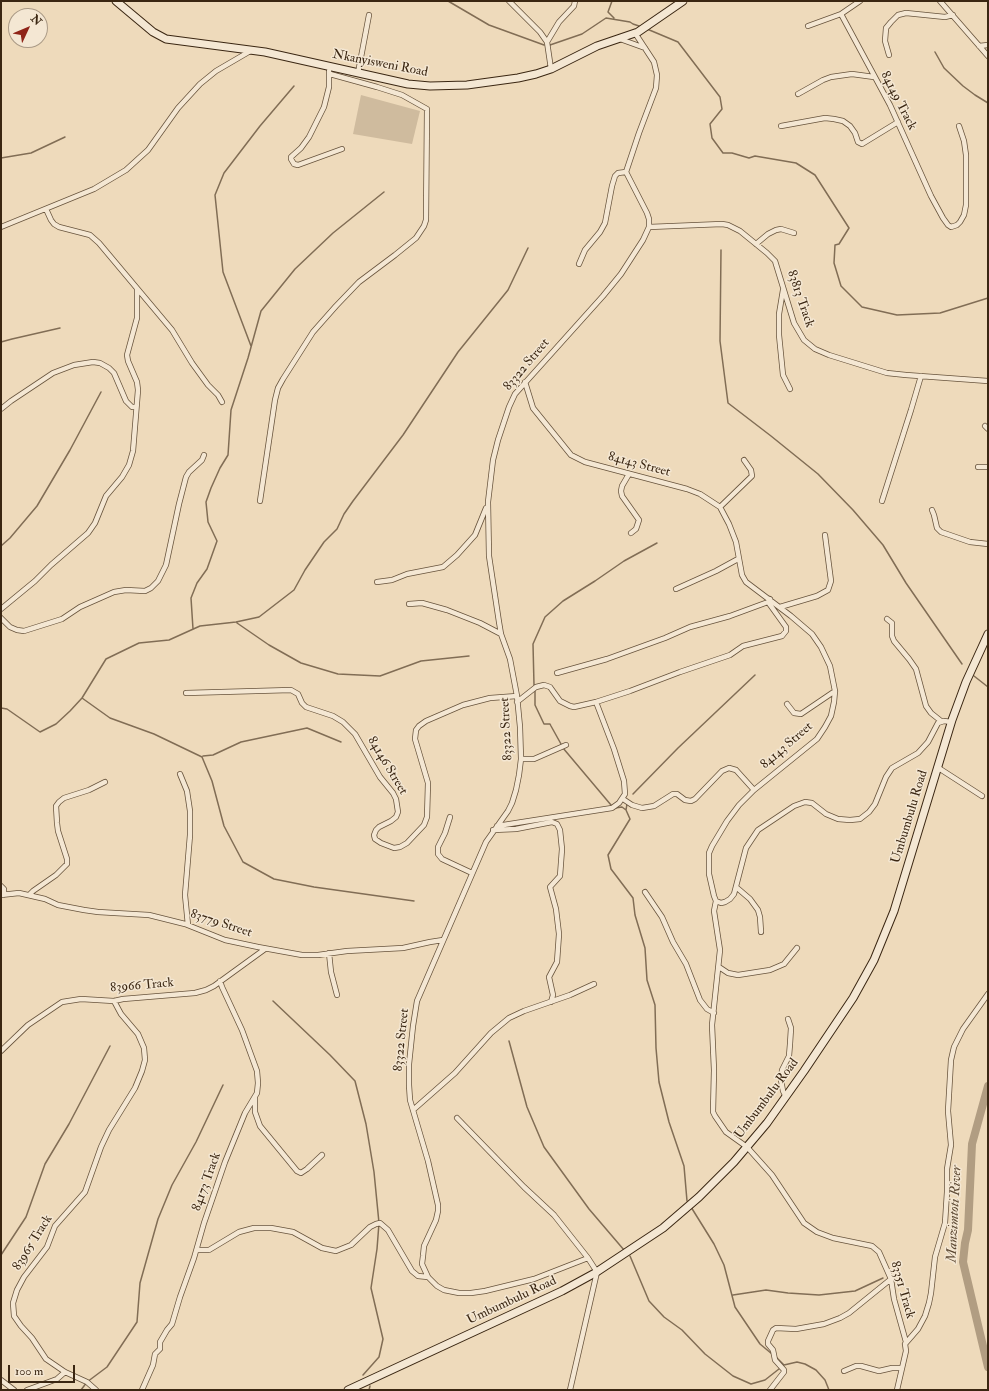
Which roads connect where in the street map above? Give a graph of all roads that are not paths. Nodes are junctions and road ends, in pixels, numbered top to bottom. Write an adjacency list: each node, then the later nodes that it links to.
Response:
1 (116, 1): 17 (main road, Nkanyisweni Road)
2 (508, 1): 13 (street)
3 (575, 1): 13 (street)
4 (683, 1): 11 (main road, Nkanyisweni Road)
5 (860, 1): 7 (street)
6 (940, 1): 9 (street)
7 (841, 14): 10 (street); 23 (street, 84149 Track)
8 (369, 15): 22 (street)
9 (953, 15): 15 (street); 18 (street)
10 (808, 26)
11 (635, 33): 12 (main road, Nkanyisweni Road); 16 (street)
12 (620, 39): 16 (street); 20 (main road, Nkanyisweni Road)
13 (547, 42): 20 (street)
14 (988, 45): 15 (street)
15 (979, 46): 19 (street)
16 (645, 48): 29 (street)
17 (252, 50): 21 (main road, Nkanyisweni Road); 30 (street)
18 (889, 55)
19 (988, 56)
20 (551, 69): 22 (main road, Nkanyisweni Road)
21 (329, 70): 22 (main road, Nkanyisweni Road); 28 (street); 50 (street)
22 (358, 73)
23 (874, 76): 24 (street); 25 (street, 84149 Track)
24 (798, 94)
25 (898, 122): 26 (street); 27 (street, 84149 Track)
26 (781, 126)
27 (959, 126)
28 (342, 149)
29 (626, 172): 32 (street); 35 (street)
30 (46, 209): 31 (street); 36 (street)
31 (1, 227)
32 (649, 227): 34 (street, 83813 Track); 40 (street, 83322 Street)
33 (794, 233): 34 (street)
34 (756, 244): 37 (street, 83813 Track)
35 (579, 264)
36 (137, 288): 42 (street); 43 (street)
37 (783, 289): 38 (street, 83813 Track); 41 (street)
38 (921, 376): 39 (street, 83813 Track); 51 (street)
39 (988, 381)
40 (525, 382): 49 (street, 84143 Street); 52 (street, 83322 Street)
41 (790, 388)
42 (222, 402)
43 (136, 407): 44 (street); 64 (street)
44 (1, 409)
45 (204, 455): 65 (street)
46 (744, 460): 53 (street)
47 (978, 467): 48 (street)
48 (988, 467)
49 (629, 474): 53 (street, 84143 Street); 55 (street)
50 (260, 501)
51 (882, 501)
52 (488, 502): 59 (street); 67 (street, 83322 Street)
53 (720, 507): 58 (street, 84143 Street)
54 (932, 510): 57 (street)
55 (631, 533)
56 (825, 535): 63 (street)
57 (988, 544)
58 (738, 559): 60 (street); 61 (street, 84143 Street)
59 (377, 582)
60 (676, 589)
61 (769, 601): 63 (street, 84143 Street); 69 (street); 74 (street)
62 (409, 604): 67 (street)
63 (780, 607): 70 (street, 84143 Street)
64 (1, 609)
65 (1, 618)
66 (888, 619): 76 (street)
67 (501, 634): 72 (street, 83322 Street)
68 (988, 634): 77 (main road, Umbumbulu Road)
69 (557, 673)
70 (835, 691): 75 (street); 83 (street, 84143 Street)
71 (186, 693): 72 (street, 84146 Street)
72 (517, 696): 73 (street, 83322 Street)
73 (517, 702): 74 (street); 79 (street, 83322 Street)
74 (596, 702): 85 (street)
75 (787, 704)
76 (941, 722): 77 (street); 90 (street)
77 (951, 722): 80 (main road, Umbumbulu Road)
78 (566, 745): 79 (street)
79 (521, 759): 87 (street, 83322 Street)
80 (937, 767): 84 (street); 112 (main road, Umbumbulu Road)
81 (180, 774): 95 (street)
82 (105, 782): 93 (street)
83 (754, 790): 85 (street); 94 (street, 84143 Street)
84 (982, 796)
85 (623, 799): 87 (street)
86 (450, 817): 88 (street)
87 (495, 828): 88 (street, 83322 Street); 107 (street)
88 (472, 873): 97 (street, 83322 Street)
89 (1, 886): 92 (street)
90 (736, 887): 94 (street); 96 (street)
91 (645, 892): 108 (street)
92 (2, 895): 93 (street, 83779 Street)
93 (29, 895): 95 (street, 83779 Street)
94 (716, 901): 101 (street, 84143 Street)
95 (188, 925): 99 (street, 83779 Street)
96 (761, 932)
97 (443, 940): 100 (street, 83779 Street); 113 (street, 83322 Street)
98 (797, 948): 101 (street)
99 (265, 949): 100 (street, 83779 Street); 102 (street, 83966 Track)
100 (329, 953): 105 (street)
101 (719, 967): 108 (street, 84143 Street)
102 (220, 981): 106 (street, 83966 Track); 111 (street, 84173 Track)
103 (594, 984): 107 (street)
104 (988, 994): 122 (street)
105 (337, 995)
106 (114, 1001): 110 (street, 83966 Track); 125 (street, 83965 Track)
107 (551, 1002): 113 (street)
108 (714, 1013): 115 (street, 83351 Track)
109 (788, 1018): 112 (street)
110 (1, 1051)
111 (255, 1097): 116 (street); 117 (street, 84173 Track)
112 (786, 1097): 115 (main road, Umbumbulu Road)
113 (413, 1110): 120 (street, 83322 Street)
114 (457, 1118): 118 (street)
115 (747, 1147): 119 (main road, Umbumbulu Road); 121 (street, 83351 Track)
116 (322, 1155)
117 (197, 1250): 120 (street); 131 (street, 84173 Track)
118 (588, 1258): 119 (street); 120 (street)
119 (597, 1272): 132 (main road, Umbumbulu Road); 133 (street)
120 (428, 1277)
121 (891, 1279): 122 (street, 83351 Track); 134 (street)
122 (905, 1344): 123 (street, 83351 Track)
123 (902, 1368): 124 (street); 135 (street, 83351 Track)
124 (844, 1371)
125 (65, 1372): 127 (street); 130 (street, 83965 Track)
126 (1, 1380): 128 (street)
127 (37, 1388): 129 (street)
128 (14, 1390)
129 (27, 1390)
130 (96, 1390)
131 (142, 1390)
132 (348, 1390)
133 (570, 1390)
134 (770, 1390)
135 (896, 1390)

